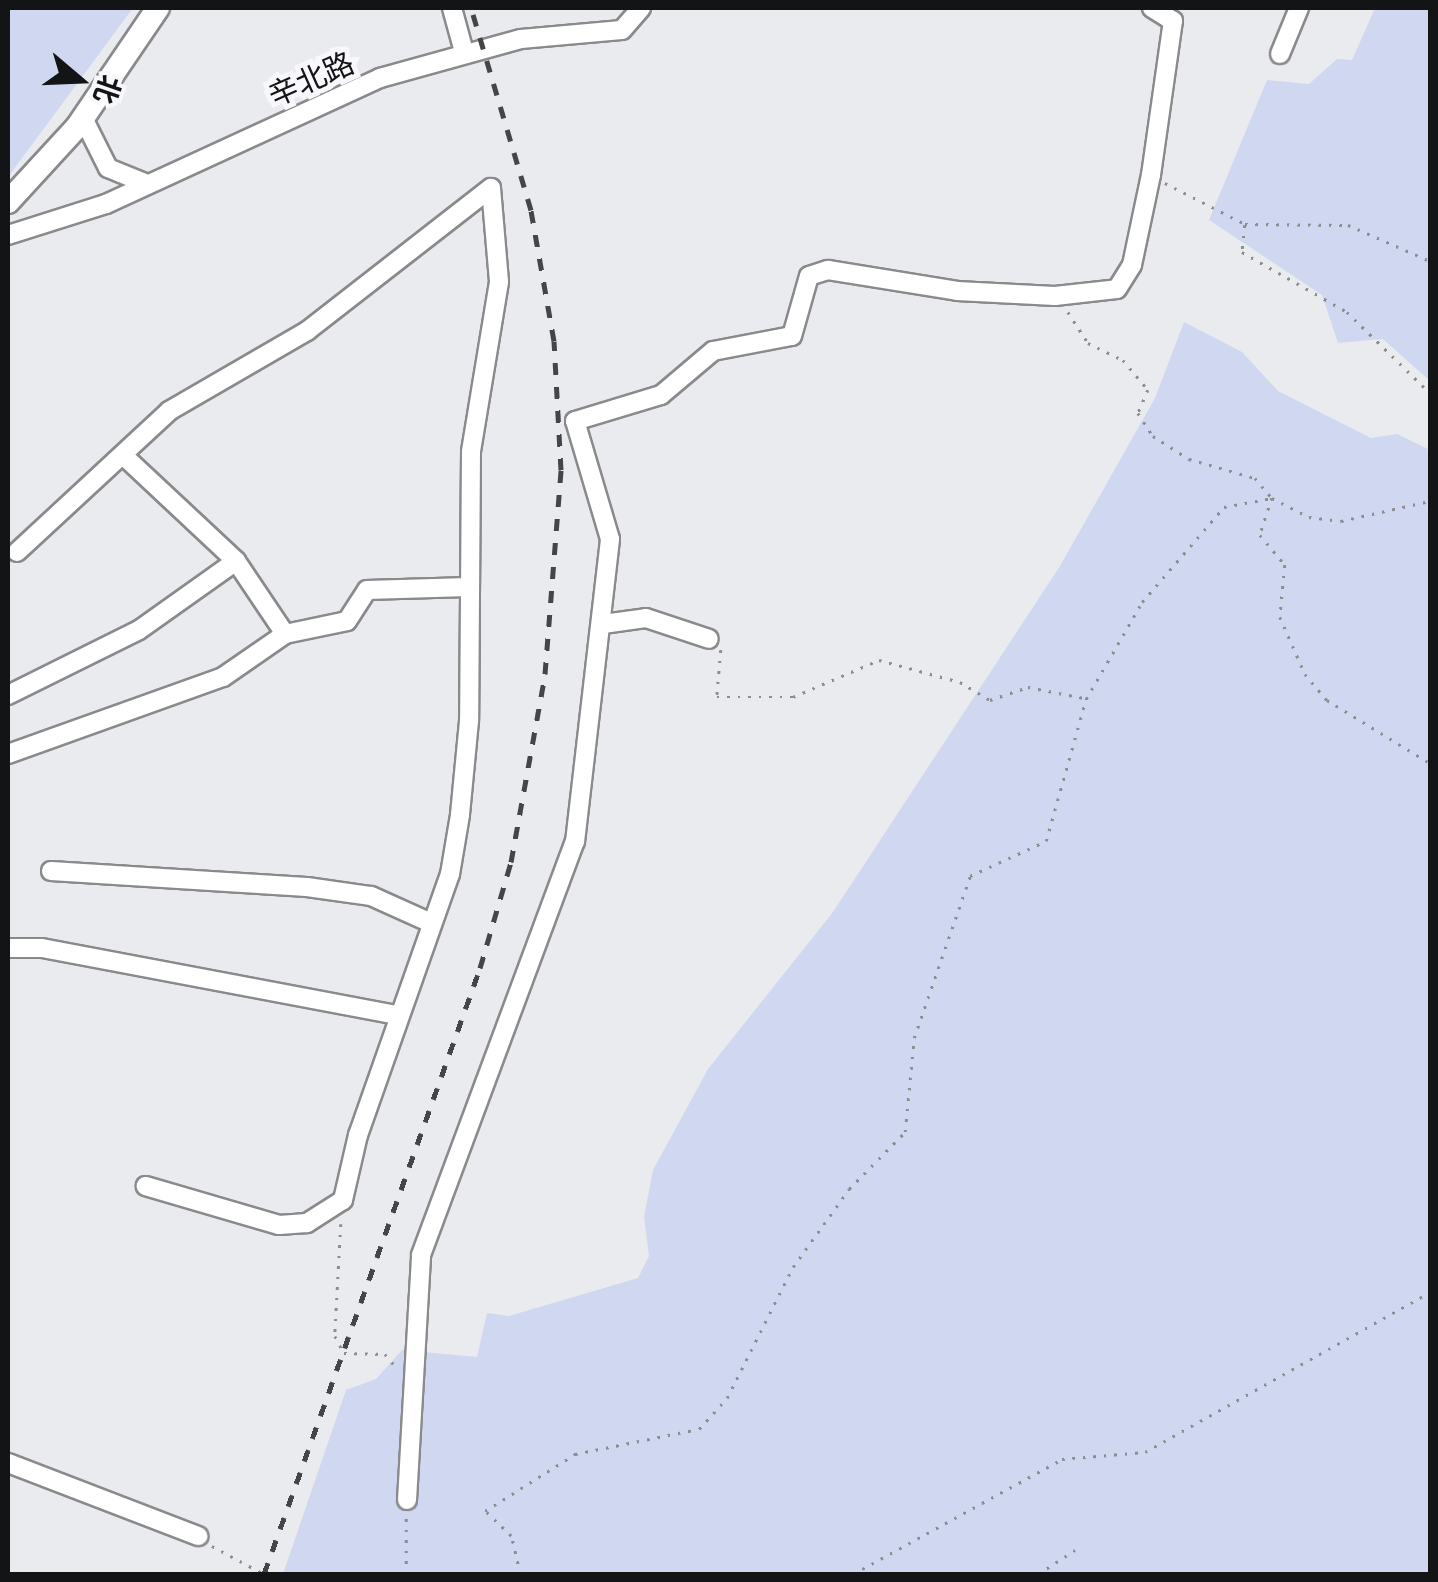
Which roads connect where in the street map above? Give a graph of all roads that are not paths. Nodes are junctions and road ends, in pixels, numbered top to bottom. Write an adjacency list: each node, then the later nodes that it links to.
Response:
1 (158, 8): 8 (main road)
2 (452, 8): 6 (street)
3 (641, 8): 6 (street, 辛北路)
4 (1152, 8): 16 (street)
5 (1299, 8): 7 (street)
6 (464, 52): 9 (street, 辛北路)
7 (1280, 54)
8 (83, 118): 9 (street); 10 (main road)
9 (147, 184): 11 (street, 辛北路)
10 (8, 202)
11 (8, 235)
12 (126, 458): 13 (street); 14 (street); 15 (street)
13 (17, 552)
14 (236, 561): 17 (street); 19 (street)
15 (468, 587): 17 (street); 22 (street)
16 (604, 624): 18 (street); 27 (street)
17 (285, 634): 20 (street)
18 (709, 639)
19 (8, 695)
20 (8, 754)
21 (51, 871): 22 (street)
22 (432, 924): 24 (street)
23 (8, 948): 24 (street)
24 (398, 1015): 25 (street)
25 (146, 1186)
26 (8, 1463): 28 (street)
27 (406, 1500)
28 (198, 1536)

